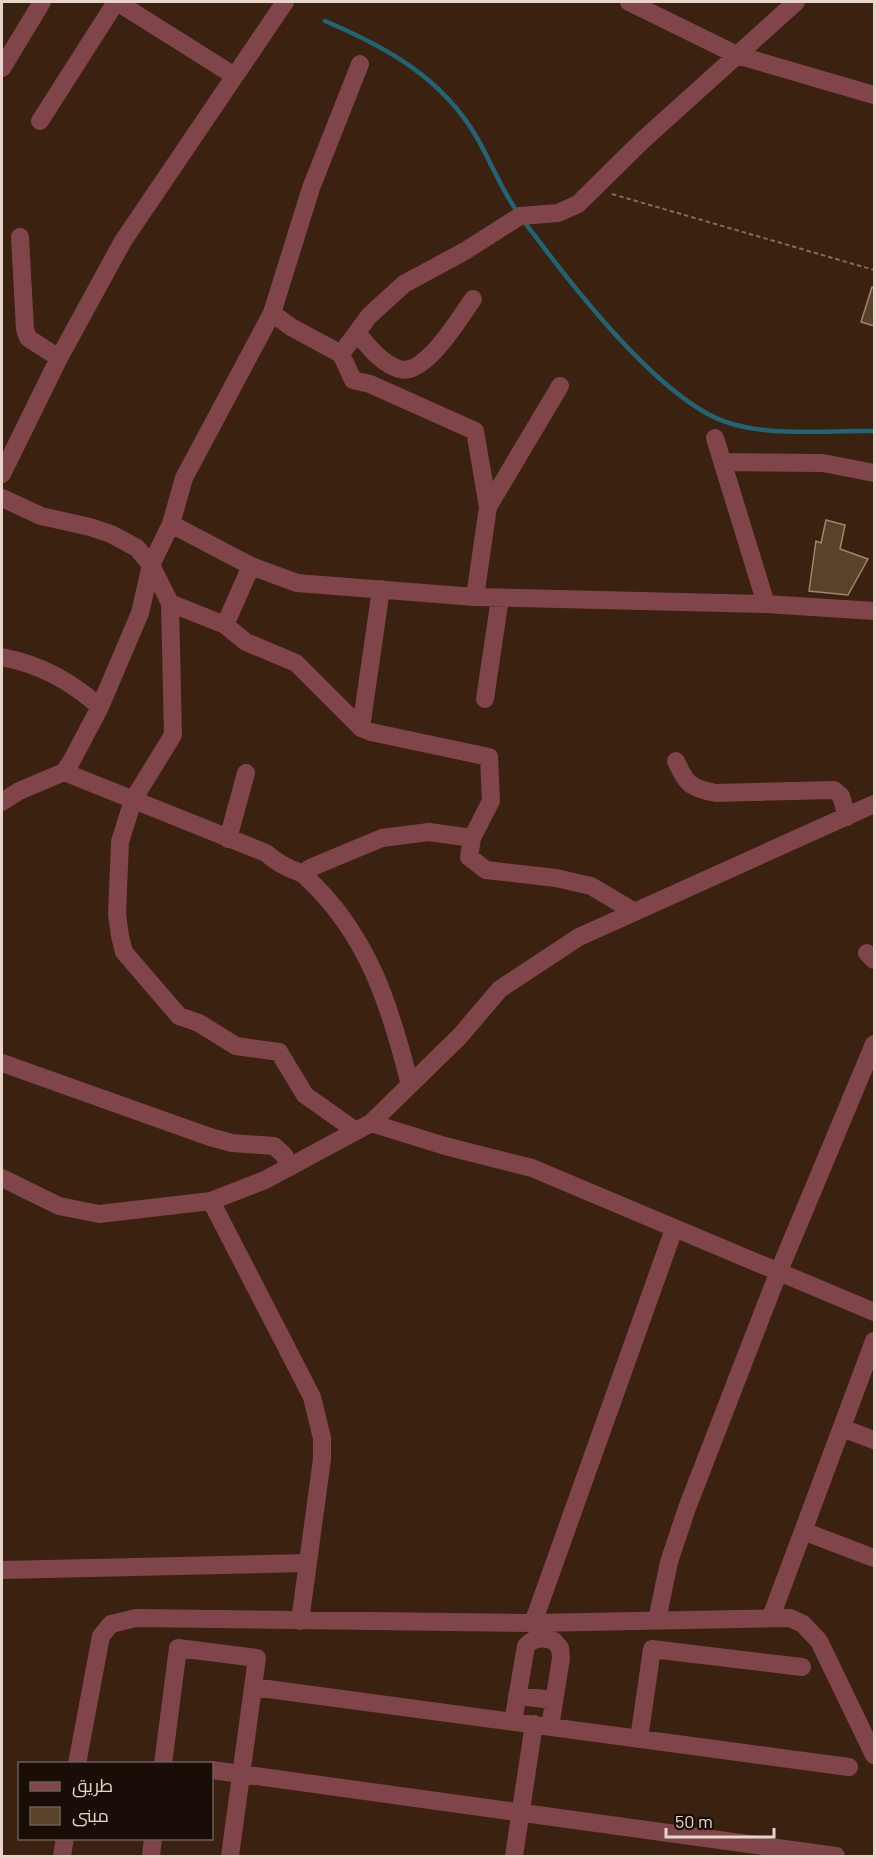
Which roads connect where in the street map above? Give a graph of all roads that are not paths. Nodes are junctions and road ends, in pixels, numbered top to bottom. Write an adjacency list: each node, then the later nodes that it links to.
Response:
1 (42, 2): 8 (street)
2 (117, 2): 9 (street); 11 (street)
3 (285, 2): 9 (street)
4 (629, 2): 6 (street)
5 (796, 2): 6 (street)
6 (737, 55): 10 (street); 15 (street)
7 (360, 64): 14 (street)
8 (2, 68)
9 (233, 75): 17 (street)
10 (874, 95)
11 (40, 121)
12 (20, 237): 17 (street)
13 (473, 299): 15 (street)
14 (272, 313): 16 (street); 25 (street)
15 (357, 333): 16 (street)
16 (341, 354): 24 (street)
17 (59, 358): 22 (street)
18 (560, 386): 24 (street)
19 (715, 438): 20 (street)
20 (724, 462): 21 (street); 32 (street)
21 (874, 473)
22 (2, 474)
23 (2, 498): 26 (street)
24 (488, 507): 29 (street)
25 (171, 524): 26 (street); 27 (street)
26 (151, 565): 31 (street); 37 (street)
27 (251, 566): 28 (street); 34 (street)
28 (381, 589): 29 (street); 38 (street)
29 (475, 597): 30 (street)
30 (500, 598): 32 (street); 36 (street)
31 (170, 603): 34 (street); 42 (street)
32 (766, 604): 33 (street)
33 (874, 611)
34 (225, 625): 38 (street)
35 (2, 657): 37 (street)
36 (485, 699)
37 (100, 707): 40 (street)
38 (361, 728): 46 (street)
39 (676, 761): 45 (street)
40 (64, 772): 42 (street); 43 (street)
41 (246, 773): 47 (street)
42 (133, 800): 47 (street); 53 (street)
43 (2, 802)
44 (874, 804): 45 (street)
45 (847, 817): 49 (street)
46 (472, 838): 48 (street); 49 (street)
47 (228, 839): 48 (street)
48 (303, 874): 52 (street)
49 (635, 912): 52 (street)
50 (874, 1044): 58 (street)
51 (2, 1063): 54 (street)
52 (410, 1085): 53 (street)
53 (364, 1127): 54 (street); 57 (street)
54 (290, 1167): 56 (street)
55 (2, 1178): 56 (street)
56 (211, 1201): 65 (street)
57 (674, 1229): 58 (street); 70 (street)
58 (779, 1271): 59 (street); 68 (street)
59 (874, 1312)
60 (874, 1341): 61 (street)
61 (842, 1428): 62 (street); 63 (street)
62 (874, 1440)
63 (803, 1531): 64 (street); 67 (street)
64 (874, 1558)
65 (308, 1563): 66 (street); 69 (street)
66 (2, 1570)
67 (771, 1617): 68 (street); 78 (street)
68 (657, 1620): 70 (street)
69 (300, 1621): 70 (street); 79 (street)
70 (533, 1623)
71 (802, 1666): 77 (street)
72 (253, 1687): 75 (street); 80 (street); 83 (street)
73 (517, 1696): 74 (street); 74 (street); 75 (street)
74 (554, 1701): 76 (street)
75 (513, 1722): 76 (street)
76 (542, 1726): 77 (street); 84 (street)
77 (639, 1739): 81 (street)
78 (874, 1755)
79 (77, 1762)
80 (164, 1762)
81 (849, 1767)
82 (213, 1770): 83 (street)
83 (241, 1774): 84 (street); 89 (street)
84 (521, 1813): 90 (street); 91 (street)
85 (65, 1840): 87 (street)
86 (153, 1840): 88 (street)
87 (62, 1857)
88 (151, 1857)
89 (230, 1857)
90 (514, 1857)
91 (836, 1857)

